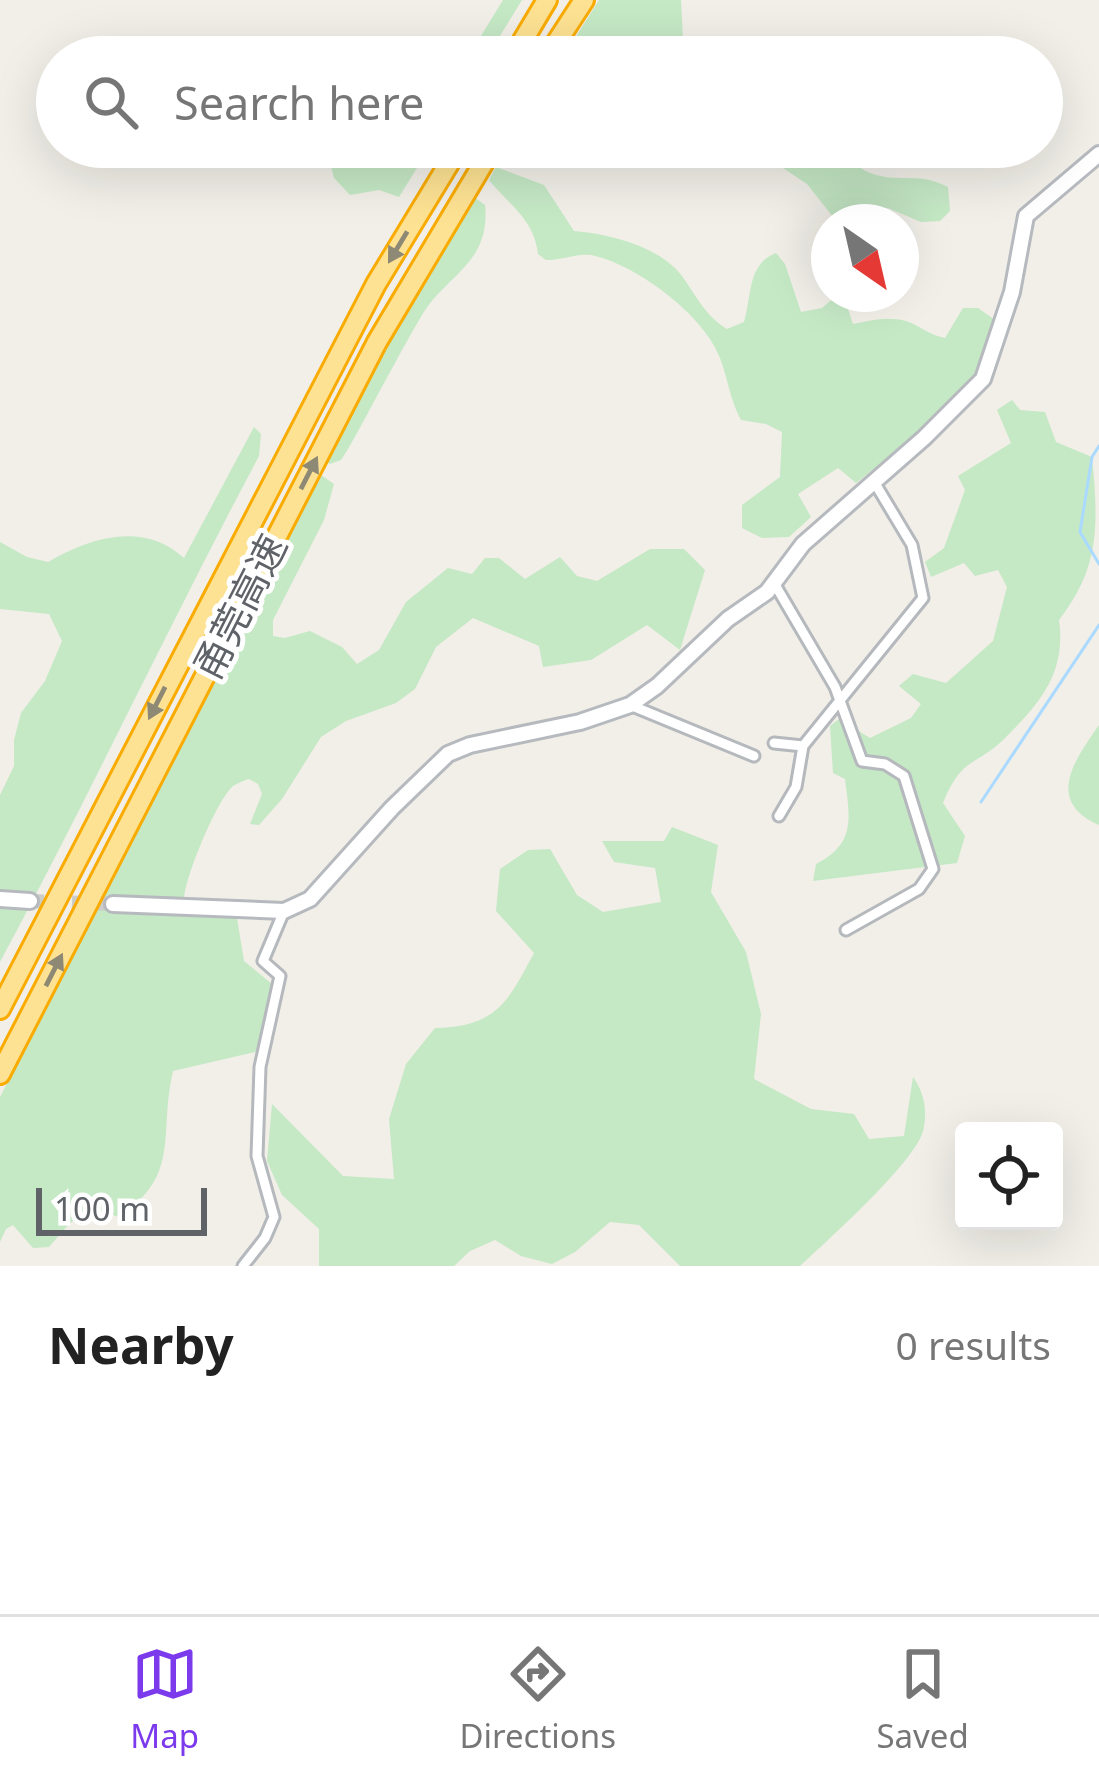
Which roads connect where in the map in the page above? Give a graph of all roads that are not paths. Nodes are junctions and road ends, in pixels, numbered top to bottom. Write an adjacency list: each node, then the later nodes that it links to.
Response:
1 (547, 0): 3 (highway)
2 (584, 0): 4 (highway)
3 (526, 36)
4 (561, 36)
5 (1099, 154): 8 (street)
6 (447, 168): 21 (highway, 甬莞高速, one-way to 21)
7 (481, 168): 22 (highway, 甬莞高速, one-way to 7)
8 (873, 480): 9 (street); 10 (street)
9 (773, 584): 10 (street); 11 (street)
10 (840, 699): 13 (street); 20 (street)
11 (630, 704): 14 (street); 19 (street)
12 (774, 743): 13 (street)
13 (803, 746): 15 (street)
14 (754, 756)
15 (779, 816)
16 (0, 898): 17 (street)
17 (29, 901)
18 (113, 904): 19 (street)
19 (284, 910): 23 (street)
20 (846, 930)
21 (0, 1009)
22 (0, 1074)
23 (243, 1266)

